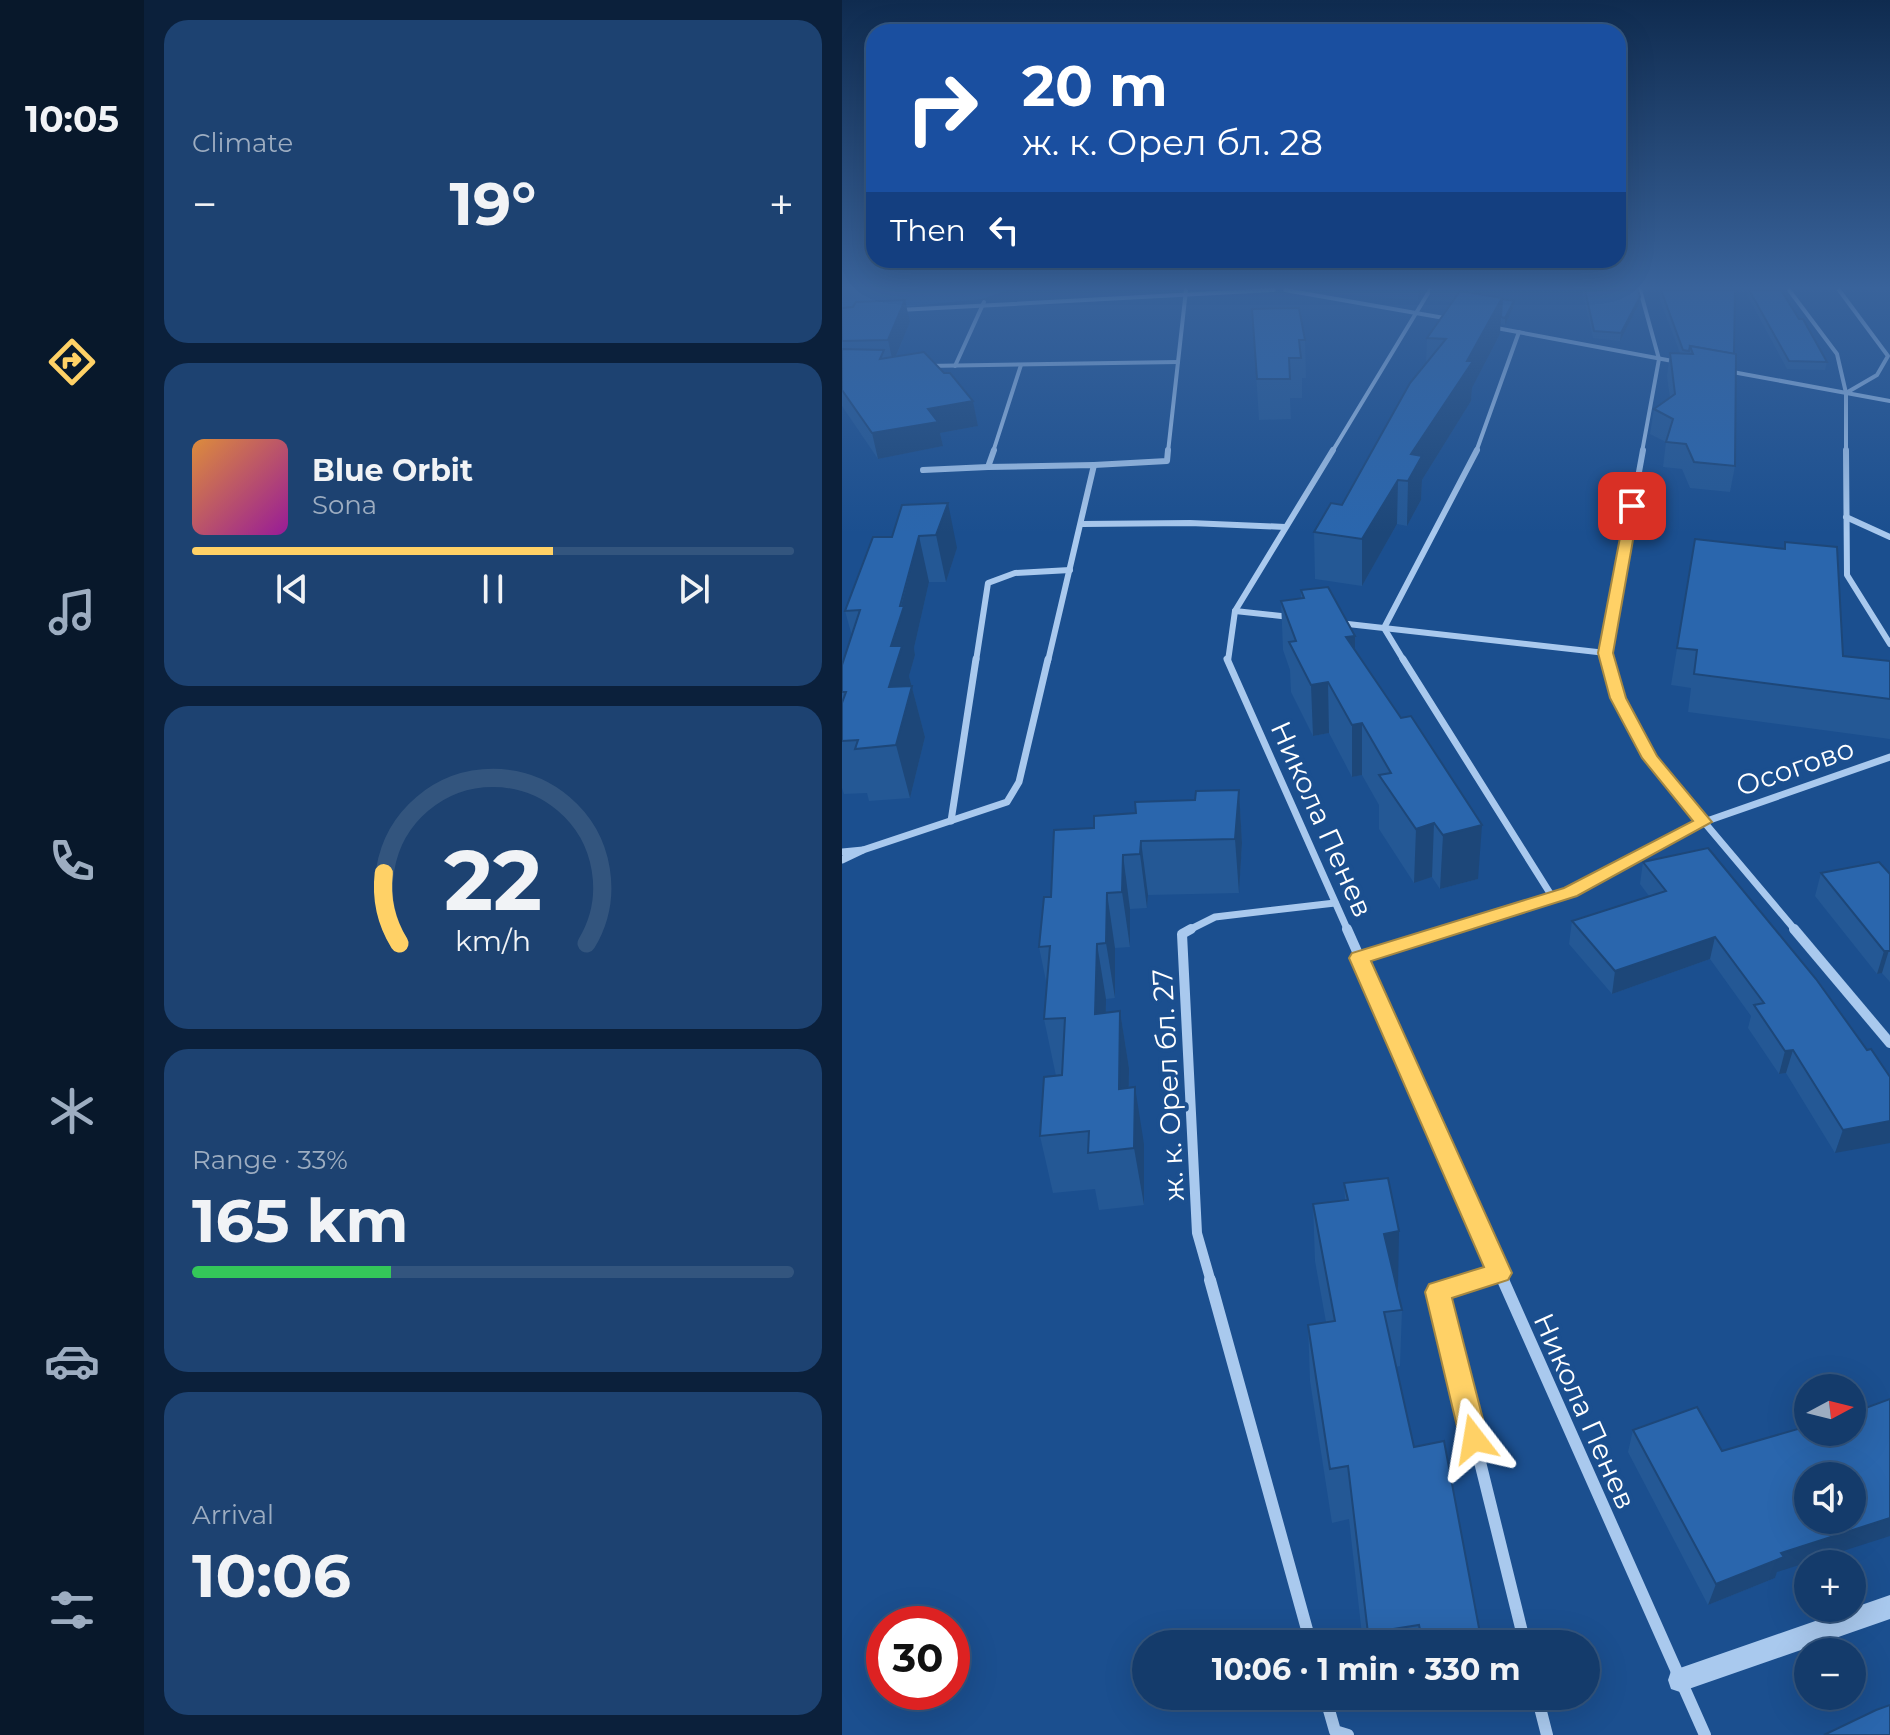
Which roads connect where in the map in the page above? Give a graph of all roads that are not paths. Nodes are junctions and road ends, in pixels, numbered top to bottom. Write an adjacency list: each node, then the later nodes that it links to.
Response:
1 (1019, 371): 12 (street)
2 (1177, 371): 11 (street)
3 (1379, 371): 16 (street, Никола Пенев)
4 (1505, 371): 22 (street)
5 (1657, 371): 24 (street)
6 (1726, 371): 9 (street)
7 (1841, 371): 9 (street)
8 (1882, 371): 9 (street)
9 (1846, 393): 10 (street); 14 (street)
10 (1890, 401)
11 (1094, 465): 12 (street); 15 (street)
12 (988, 467): 13 (street)
13 (923, 470)
14 (1846, 517): 17 (street); 23 (street)
15 (1082, 524): 16 (street); 18 (street)
16 (1285, 527): 19 (street, Никола Пенев)
17 (1890, 537)
18 (1070, 570): 26 (street); 26 (street)
19 (1235, 611): 20 (street); 32 (street, Никола Пенев)
20 (1294, 618)
21 (1324, 621): 22 (street)
22 (1384, 628): 24 (street); 31 (street)
23 (1890, 644)
24 (1606, 653): 27 (street)
25 (1890, 757): 27 (street, Осогово)
26 (951, 821): 28 (street)
27 (1704, 822): 31 (street, Осогово); 34 (street)
28 (863, 850): 29 (street); 30 (street)
29 (842, 852)
30 (842, 860)
31 (1553, 898): 33 (street, Осогово)
32 (1335, 903): 33 (street, Никола Пенев); 37 (street, ж. к. Орел бл. 27)
33 (1359, 958): 35 (street, Никола Пенев)
34 (1890, 1043)
35 (1499, 1273): 38 (street); 39 (street, Никола Пенев)
36 (1890, 1607): 39 (street)
37 (1307, 1630)
38 (1522, 1630)
39 (1680, 1680): 44 (street, Никола Пенев)
40 (1329, 1710): 42 (street)
41 (1541, 1710): 43 (street)
42 (1348, 1735)
43 (1547, 1735)
44 (1705, 1735)

